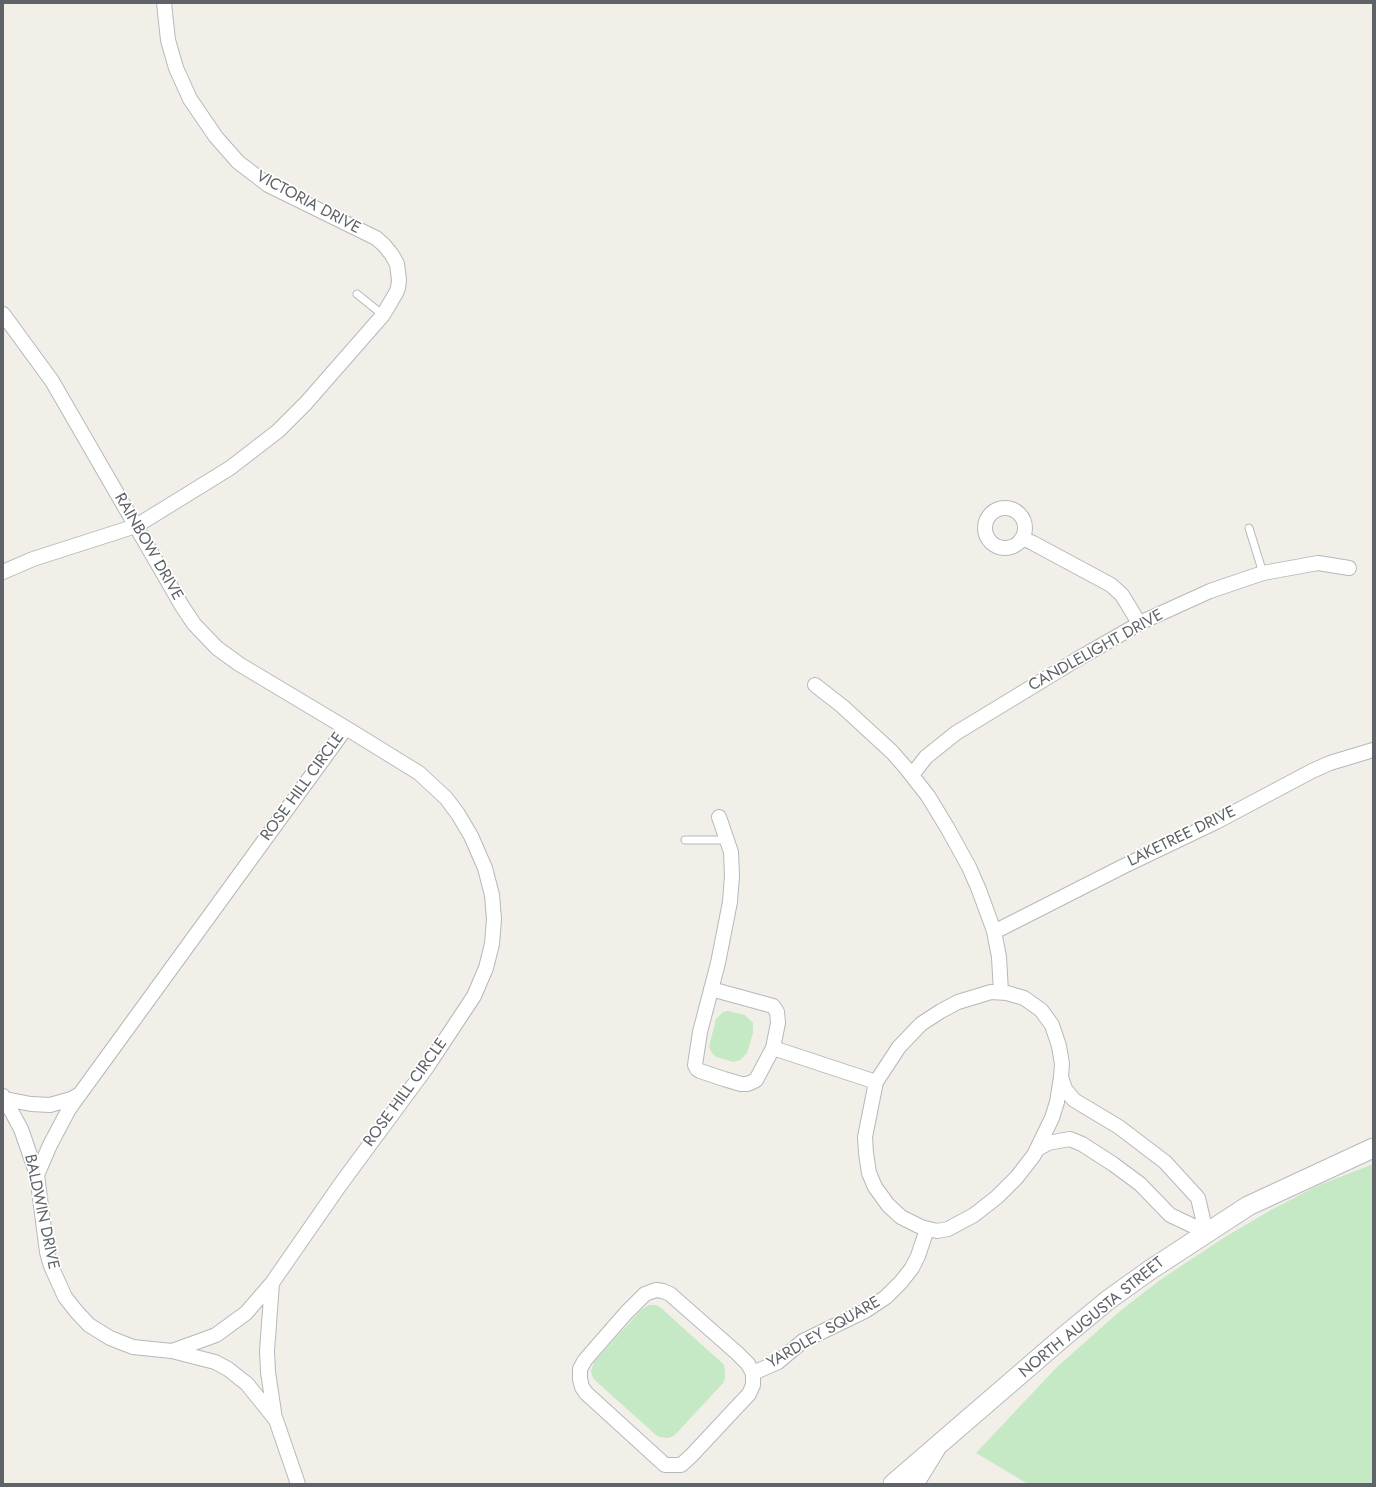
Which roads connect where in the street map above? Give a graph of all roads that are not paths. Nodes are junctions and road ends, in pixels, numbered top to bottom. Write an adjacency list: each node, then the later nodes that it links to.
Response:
1 (164, 3): 4 (street, VICTORIA DRIVE)
2 (357, 294): 4 (lane)
3 (3, 314): 5 (street, RAINBOW DRIVE)
4 (383, 315): 5 (street, VICTORIA DRIVE)
5 (136, 526): 9 (street, VICTORIA DRIVE); 13 (street, RAINBOW DRIVE)
6 (1249, 528): 10 (lane)
7 (1022, 538): 11 (street)
8 (1349, 568): 10 (street, CANDLELIGHT DRIVE)
9 (3, 572)
10 (1263, 573): 11 (street, CANDLELIGHT DRIVE)
11 (1139, 623): 15 (street, CANDLELIGHT DRIVE)
12 (815, 685): 15 (street)
13 (346, 728): 25 (street, ROSE HILL CIRCLE); 32 (street, ROSE HILL CIRCLE)
14 (1373, 750): 19 (street, LAKETREE DRIVE)
15 (912, 775): 19 (street)
16 (719, 817): 18 (street)
17 (685, 840): 18 (lane)
18 (727, 840): 20 (street)
19 (994, 932): 21 (street)
20 (711, 990): 22 (street); 22 (street)
21 (1001, 992): 23 (street); 24 (street)
22 (773, 1048): 24 (street)
23 (1061, 1077): 28 (street); 31 (street)
24 (876, 1082): 30 (street)
25 (82, 1092): 26 (street, ROSE HILL CIRCLE); 29 (street, ROSE HILL CIRCLE)
26 (4, 1098): 29 (street, BALDWIN DRIVE)
27 (1373, 1148): 31 (main road, NORTH AUGUSTA STREET)
28 (1038, 1149): 30 (street); 31 (street)
29 (37, 1175): 33 (street, BALDWIN DRIVE)
30 (927, 1229): 34 (street, YARDLEY SQUARE)
31 (1206, 1232): 36 (main road, NORTH AUGUSTA STREET)
32 (272, 1283): 33 (street, ROSE HILL CIRCLE); 35 (street)
33 (172, 1351): 35 (street, BALDWIN DRIVE)
34 (753, 1373): 34 (street, YARDLEY SQUARE)
35 (276, 1420): 37 (street, BALDWIN DRIVE)
36 (940, 1444): 38 (main road, NORTH AUGUSTA STREET); 39 (street)
37 (298, 1484)
38 (893, 1484)
39 (915, 1484)

